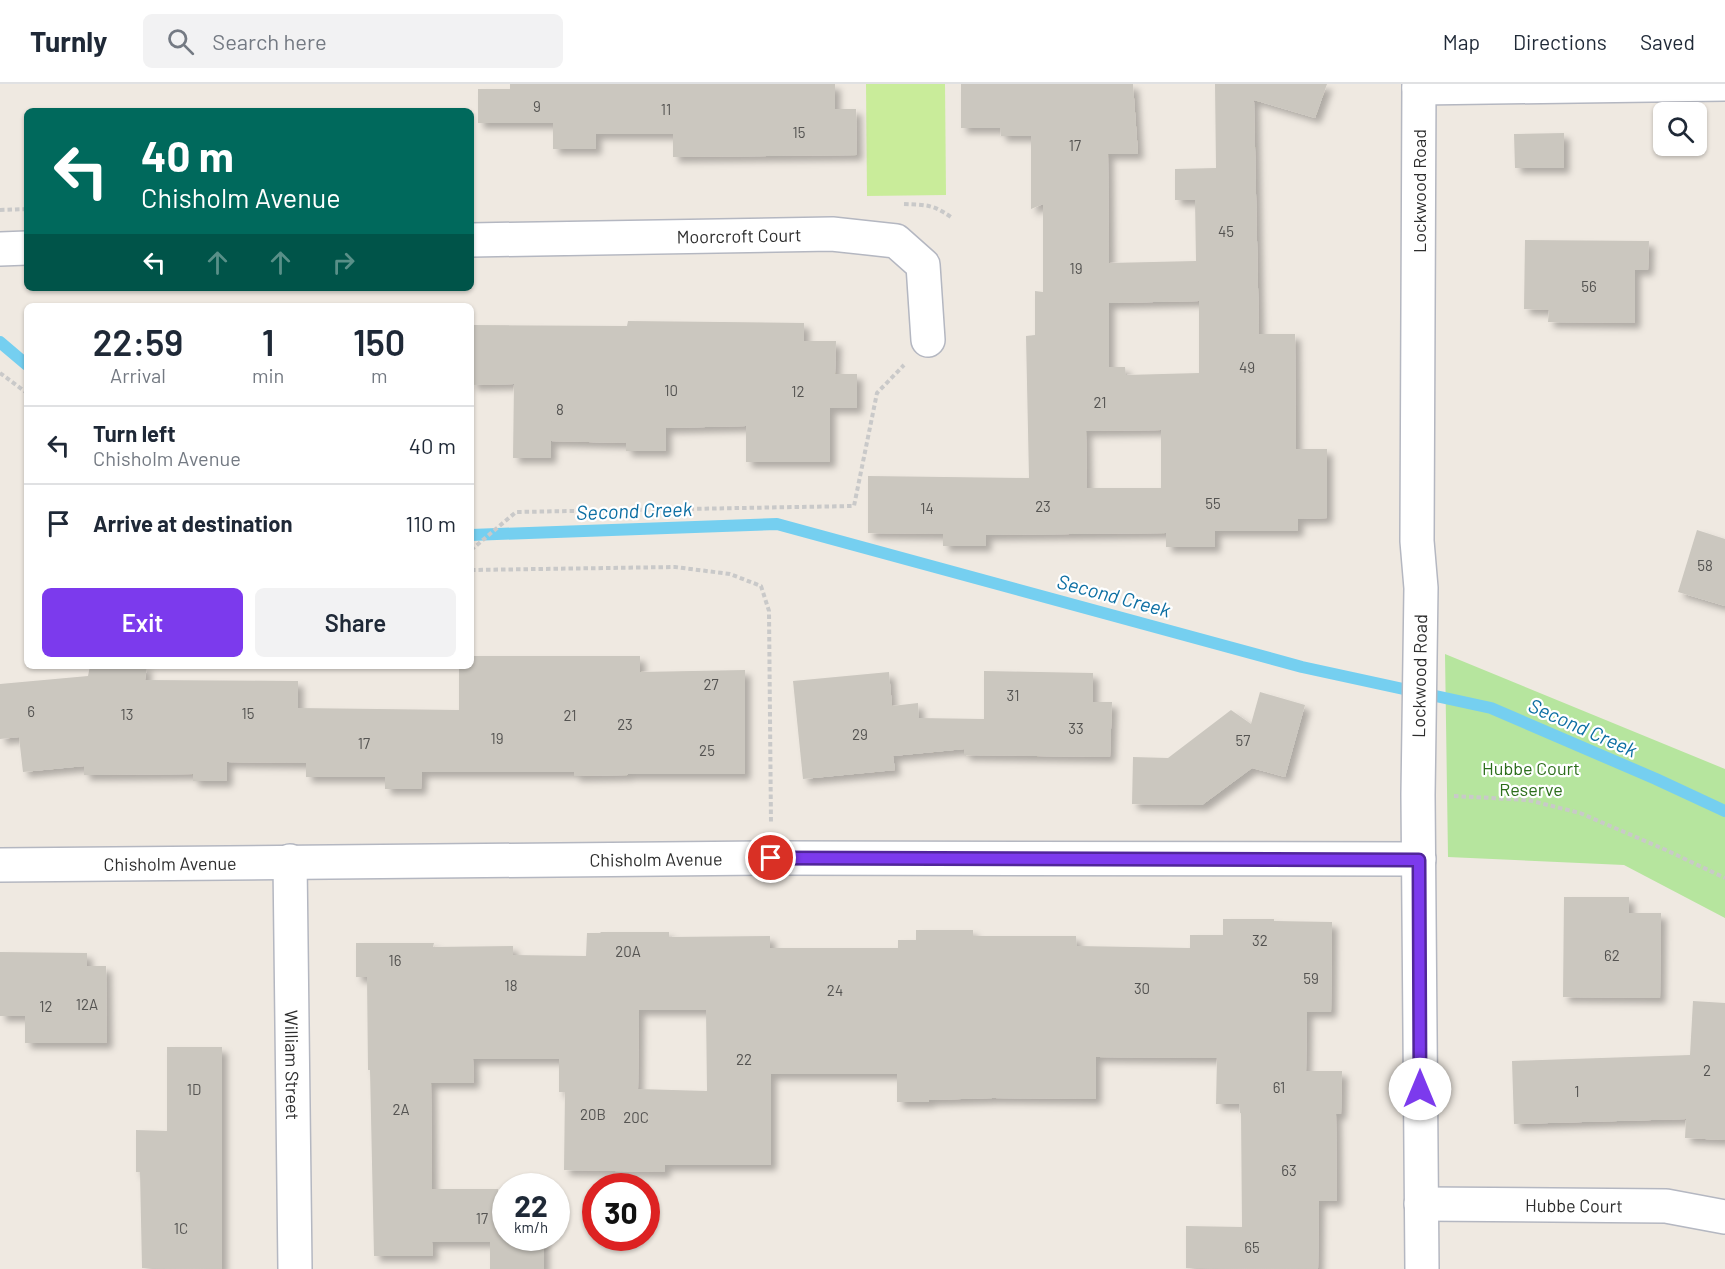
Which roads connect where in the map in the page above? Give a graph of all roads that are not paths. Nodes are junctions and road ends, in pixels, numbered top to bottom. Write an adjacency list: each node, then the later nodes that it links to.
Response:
1 (1725, 84): 2 (street)
2 (1419, 86): 7 (street, Lockwood Road)
3 (474, 240): 6 (street, Moorcroft Court)
4 (24, 248): 5 (street)
5 (0, 249)
6 (928, 340)
7 (1419, 860): 8 (street, Chisholm Avenue); 10 (street, Lockwood Road)
8 (290, 861): 9 (street, Chisholm Avenue); 12 (street, William Street)
9 (0, 865)
10 (1421, 1204): 11 (street, Hubbe Court); 13 (street, Lockwood Road)
11 (1725, 1217)
12 (295, 1269)
13 (1422, 1269)

